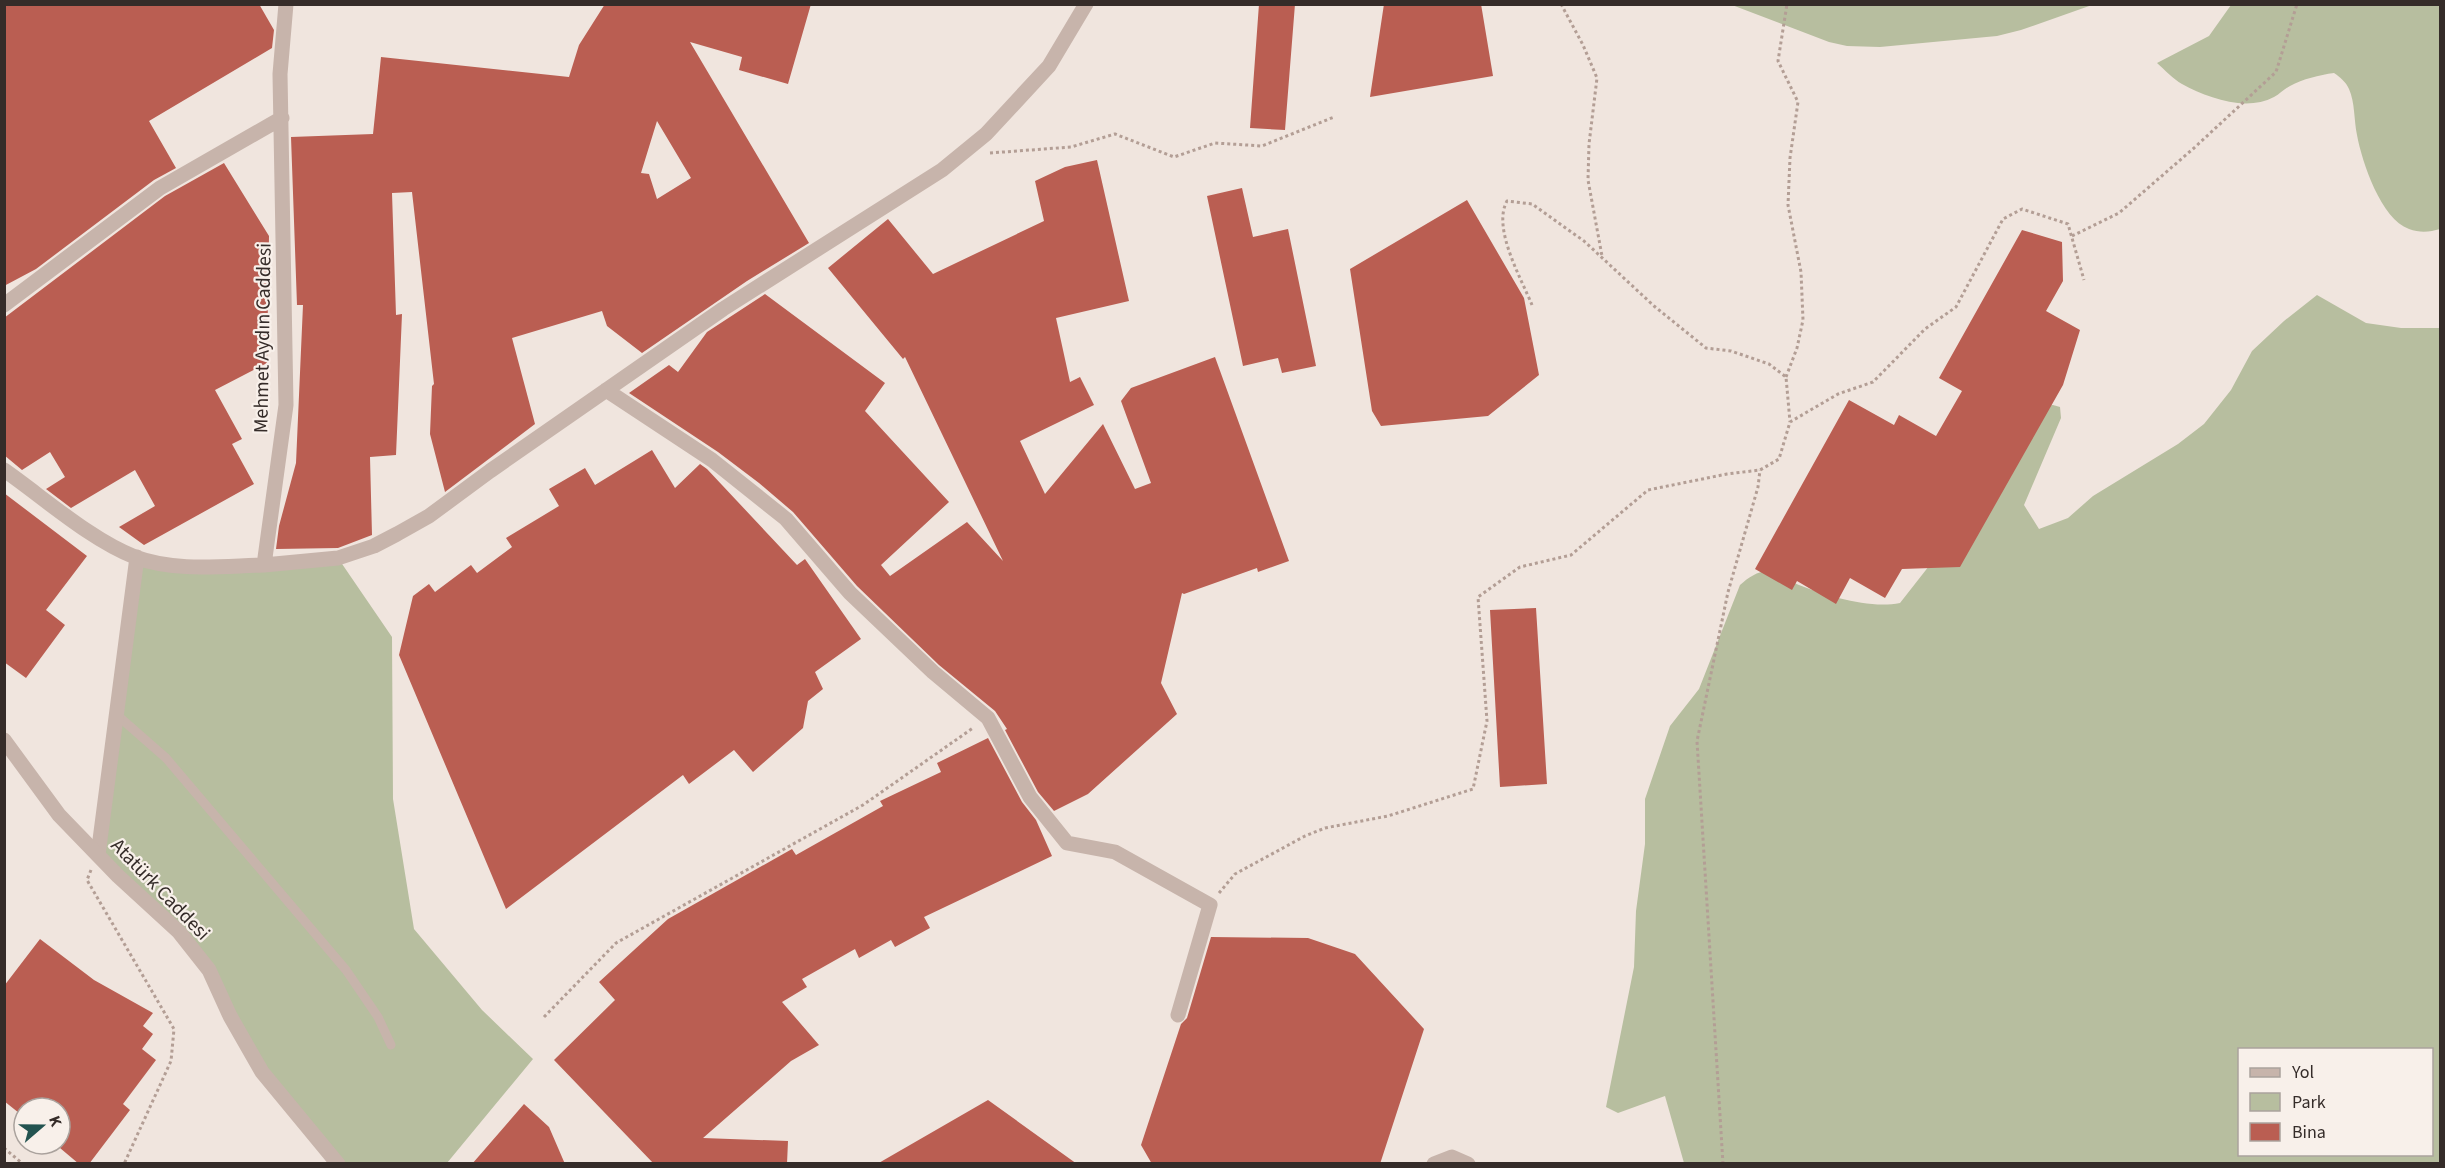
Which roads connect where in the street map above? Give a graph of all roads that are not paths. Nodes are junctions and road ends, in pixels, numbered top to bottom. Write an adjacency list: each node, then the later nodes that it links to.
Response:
1 (286, 4): 3 (street, Mehmet Aydın Caddesi)
2 (1086, 4): 5 (street)
3 (282, 118): 4 (street); 8 (street, Mehmet Aydın Caddesi)
4 (4, 305)
5 (606, 390): 8 (street); 12 (street)
6 (4, 470): 7 (street)
7 (137, 557): 8 (street); 9 (street)
8 (264, 565)
9 (117, 715): 11 (street); 13 (lane)
10 (4, 740): 11 (street, Atatürk Caddesi)
11 (98, 855): 14 (street, Atatürk Caddesi)
12 (1179, 1015)
13 (390, 1045)
14 (338, 1164)
15 (1434, 1164): 16 (street)
16 (1468, 1164)

